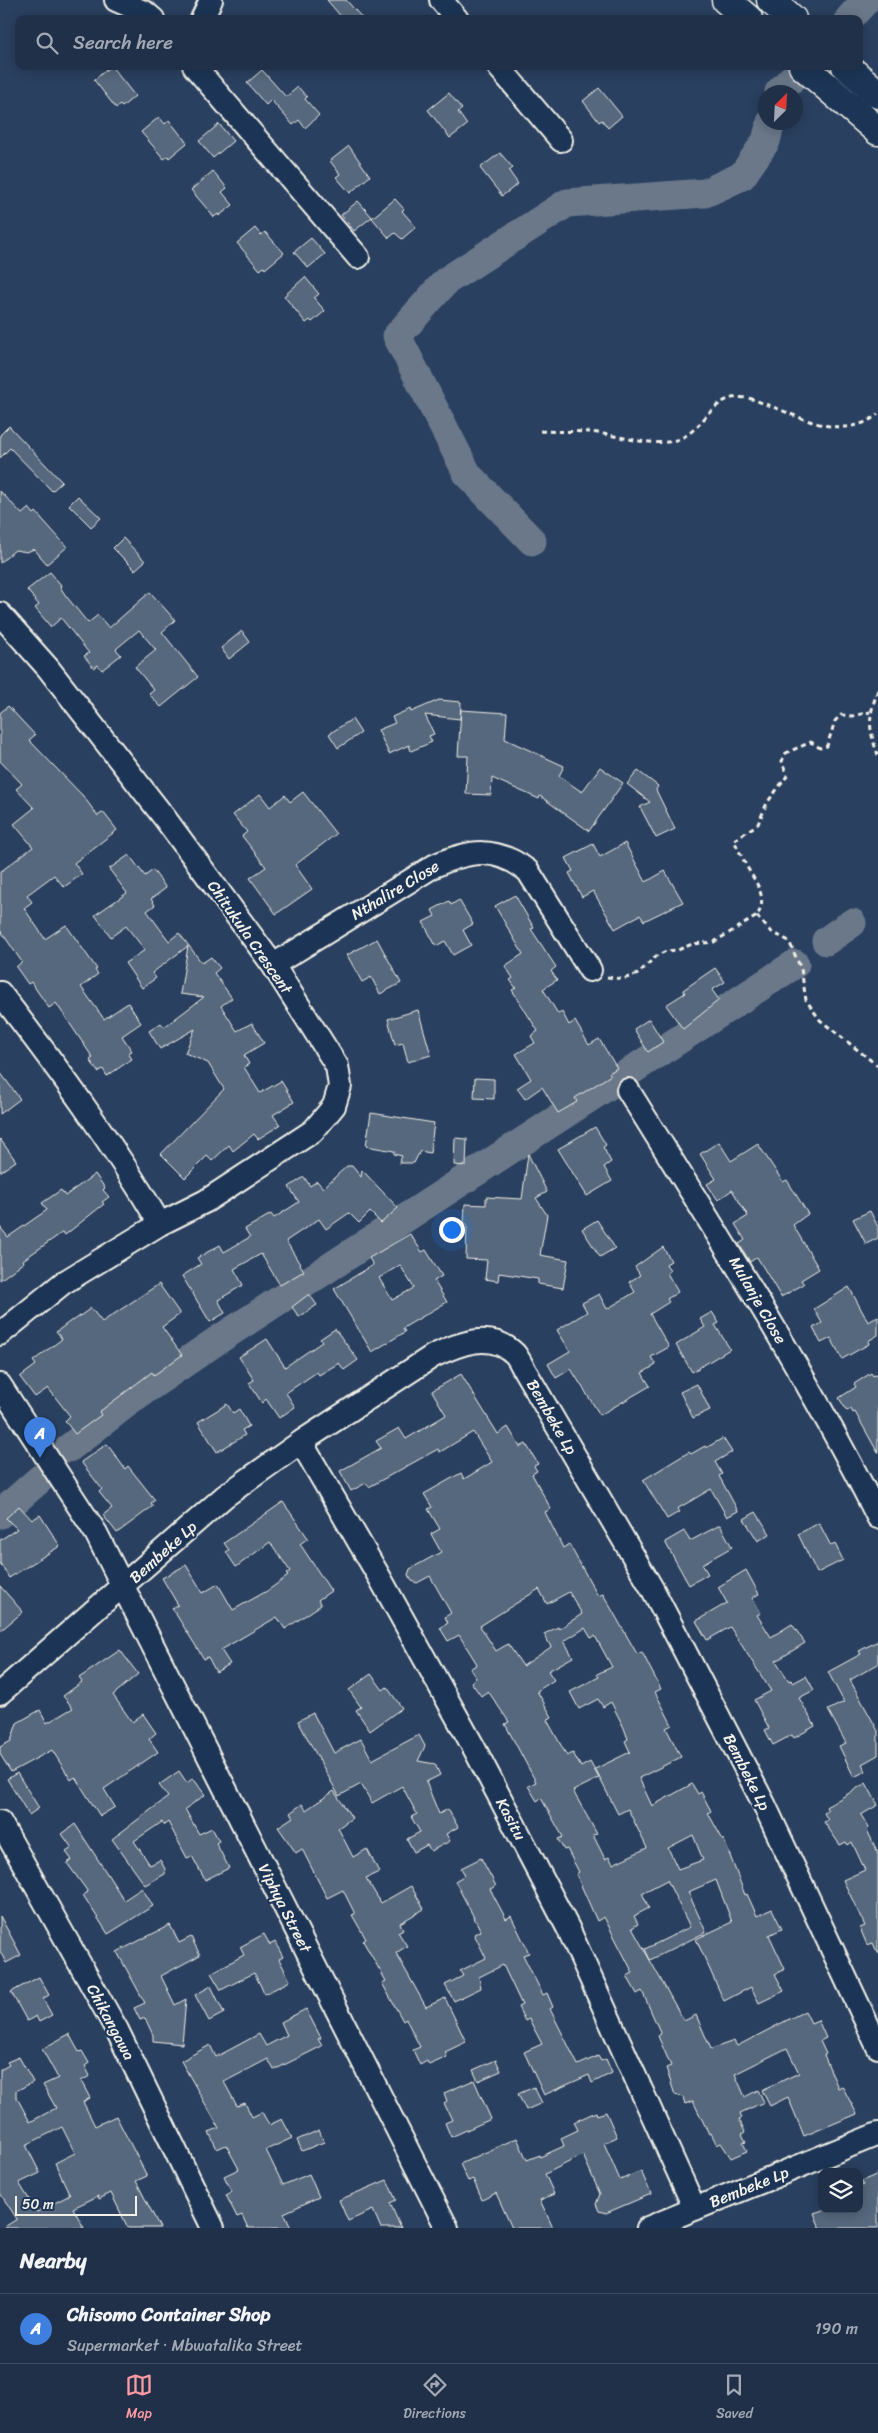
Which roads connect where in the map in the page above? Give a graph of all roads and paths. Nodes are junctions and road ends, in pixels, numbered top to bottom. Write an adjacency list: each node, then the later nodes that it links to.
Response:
1 (116, 0): 6 (street)
2 (211, 0): 7 (street)
3 (441, 0): 8 (street)
4 (726, 0): 9 (main road)
5 (771, 0): 10 (main road)
6 (148, 15)
7 (204, 15)
8 (454, 15)
9 (743, 15)
10 (788, 15)
11 (197, 70): 18 (street)
12 (501, 70): 17 (street)
13 (808, 70): 16 (main road)
14 (851, 70): 15 (main road)
15 (878, 94)
16 (876, 129)
17 (561, 140)
18 (358, 257)
19 (878, 414): 20 (path)
20 (540, 431)
21 (0, 614): 26 (street, Chitukula Crescent)
22 (878, 690): 23 (path)
23 (870, 712): 24 (path); 25 (path)
24 (878, 755)
25 (757, 916): 27 (path); 29 (path)
26 (272, 965): 27 (street, Nthalire Close); 31 (street, Chitukula Crescent)
27 (590, 970)
28 (0, 993): 31 (street)
29 (878, 1066)
30 (628, 1090): 35 (street, Mulanje Close)
31 (160, 1224): 32 (street, Chitukula Crescent)
32 (0, 1334)
33 (0, 1385): 36 (street, Viphya Street)
34 (301, 1442): 36 (street, Bembeke Lp); 39 (street, Bembeke Lp); 41 (street, Kasitu)
35 (878, 1517)
36 (123, 1588): 37 (street, Bembeke Lp); 43 (street, Viphya Street)
37 (0, 1693)
38 (0, 1822): 42 (street, Chikangawa)
39 (878, 2047)
40 (878, 2134): 41 (street, Bembeke Lp)
41 (695, 2209): 44 (street, Bembeke Lp)
42 (212, 2228)
43 (447, 2228)
44 (648, 2228)

